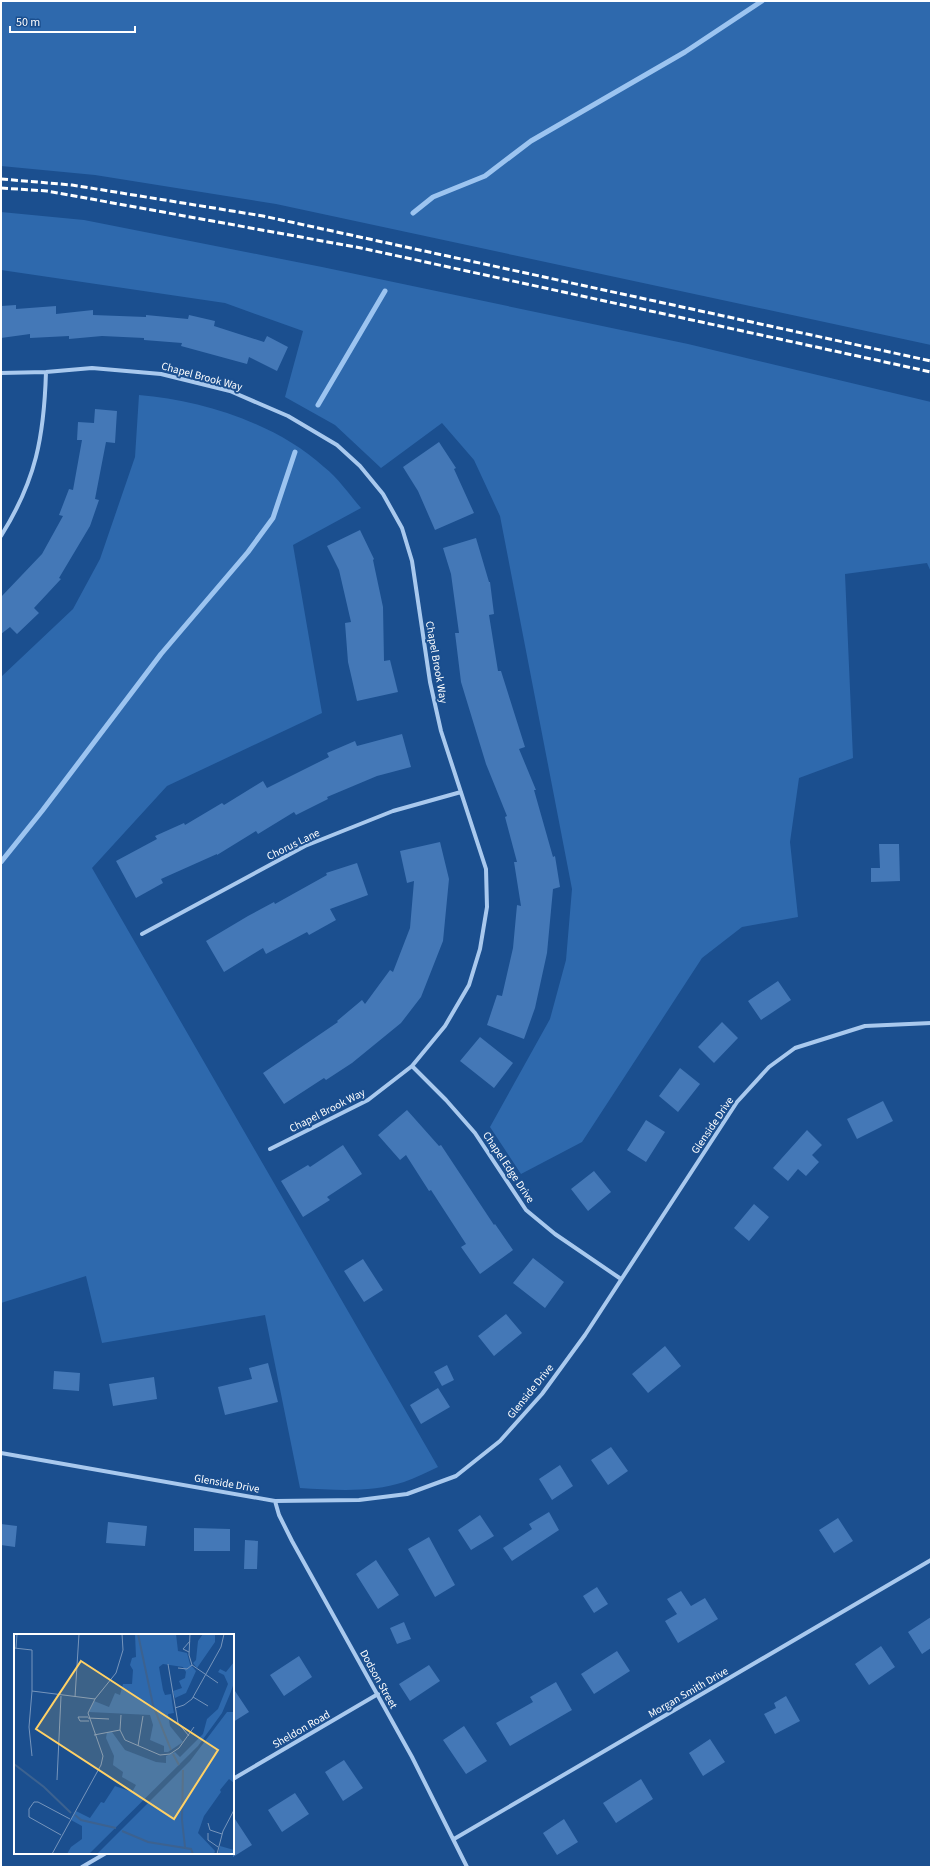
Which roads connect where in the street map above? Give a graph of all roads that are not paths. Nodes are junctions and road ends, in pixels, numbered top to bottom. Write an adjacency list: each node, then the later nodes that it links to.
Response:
1 (46, 372): 2 (street, Chapel Brook Way); 3 (street); 4 (street, Chapel Brook Way)
2 (1, 374)
3 (1, 536)
4 (461, 792): 5 (street, Chorus Lane); 7 (street, Chapel Brook Way)
5 (142, 934)
6 (931, 1023): 9 (street, Glenside Drive)
7 (412, 1066): 8 (street, Chapel Brook Way); 9 (street, Chapel Edge Drive)
8 (270, 1149)
9 (621, 1279): 11 (street, Glenside Drive)
10 (1, 1453): 11 (street, Glenside Drive)
11 (275, 1501): 13 (street, Dodson Street)
12 (931, 1560): 15 (street, Morgan Smith Drive)
13 (378, 1694): 14 (street, Sheldon Road); 15 (street, Dodson Street)
14 (234, 1778)
15 (454, 1839): 18 (street, Dodson Street)
16 (104, 1854): 17 (street)
17 (82, 1867)
18 (467, 1867)

